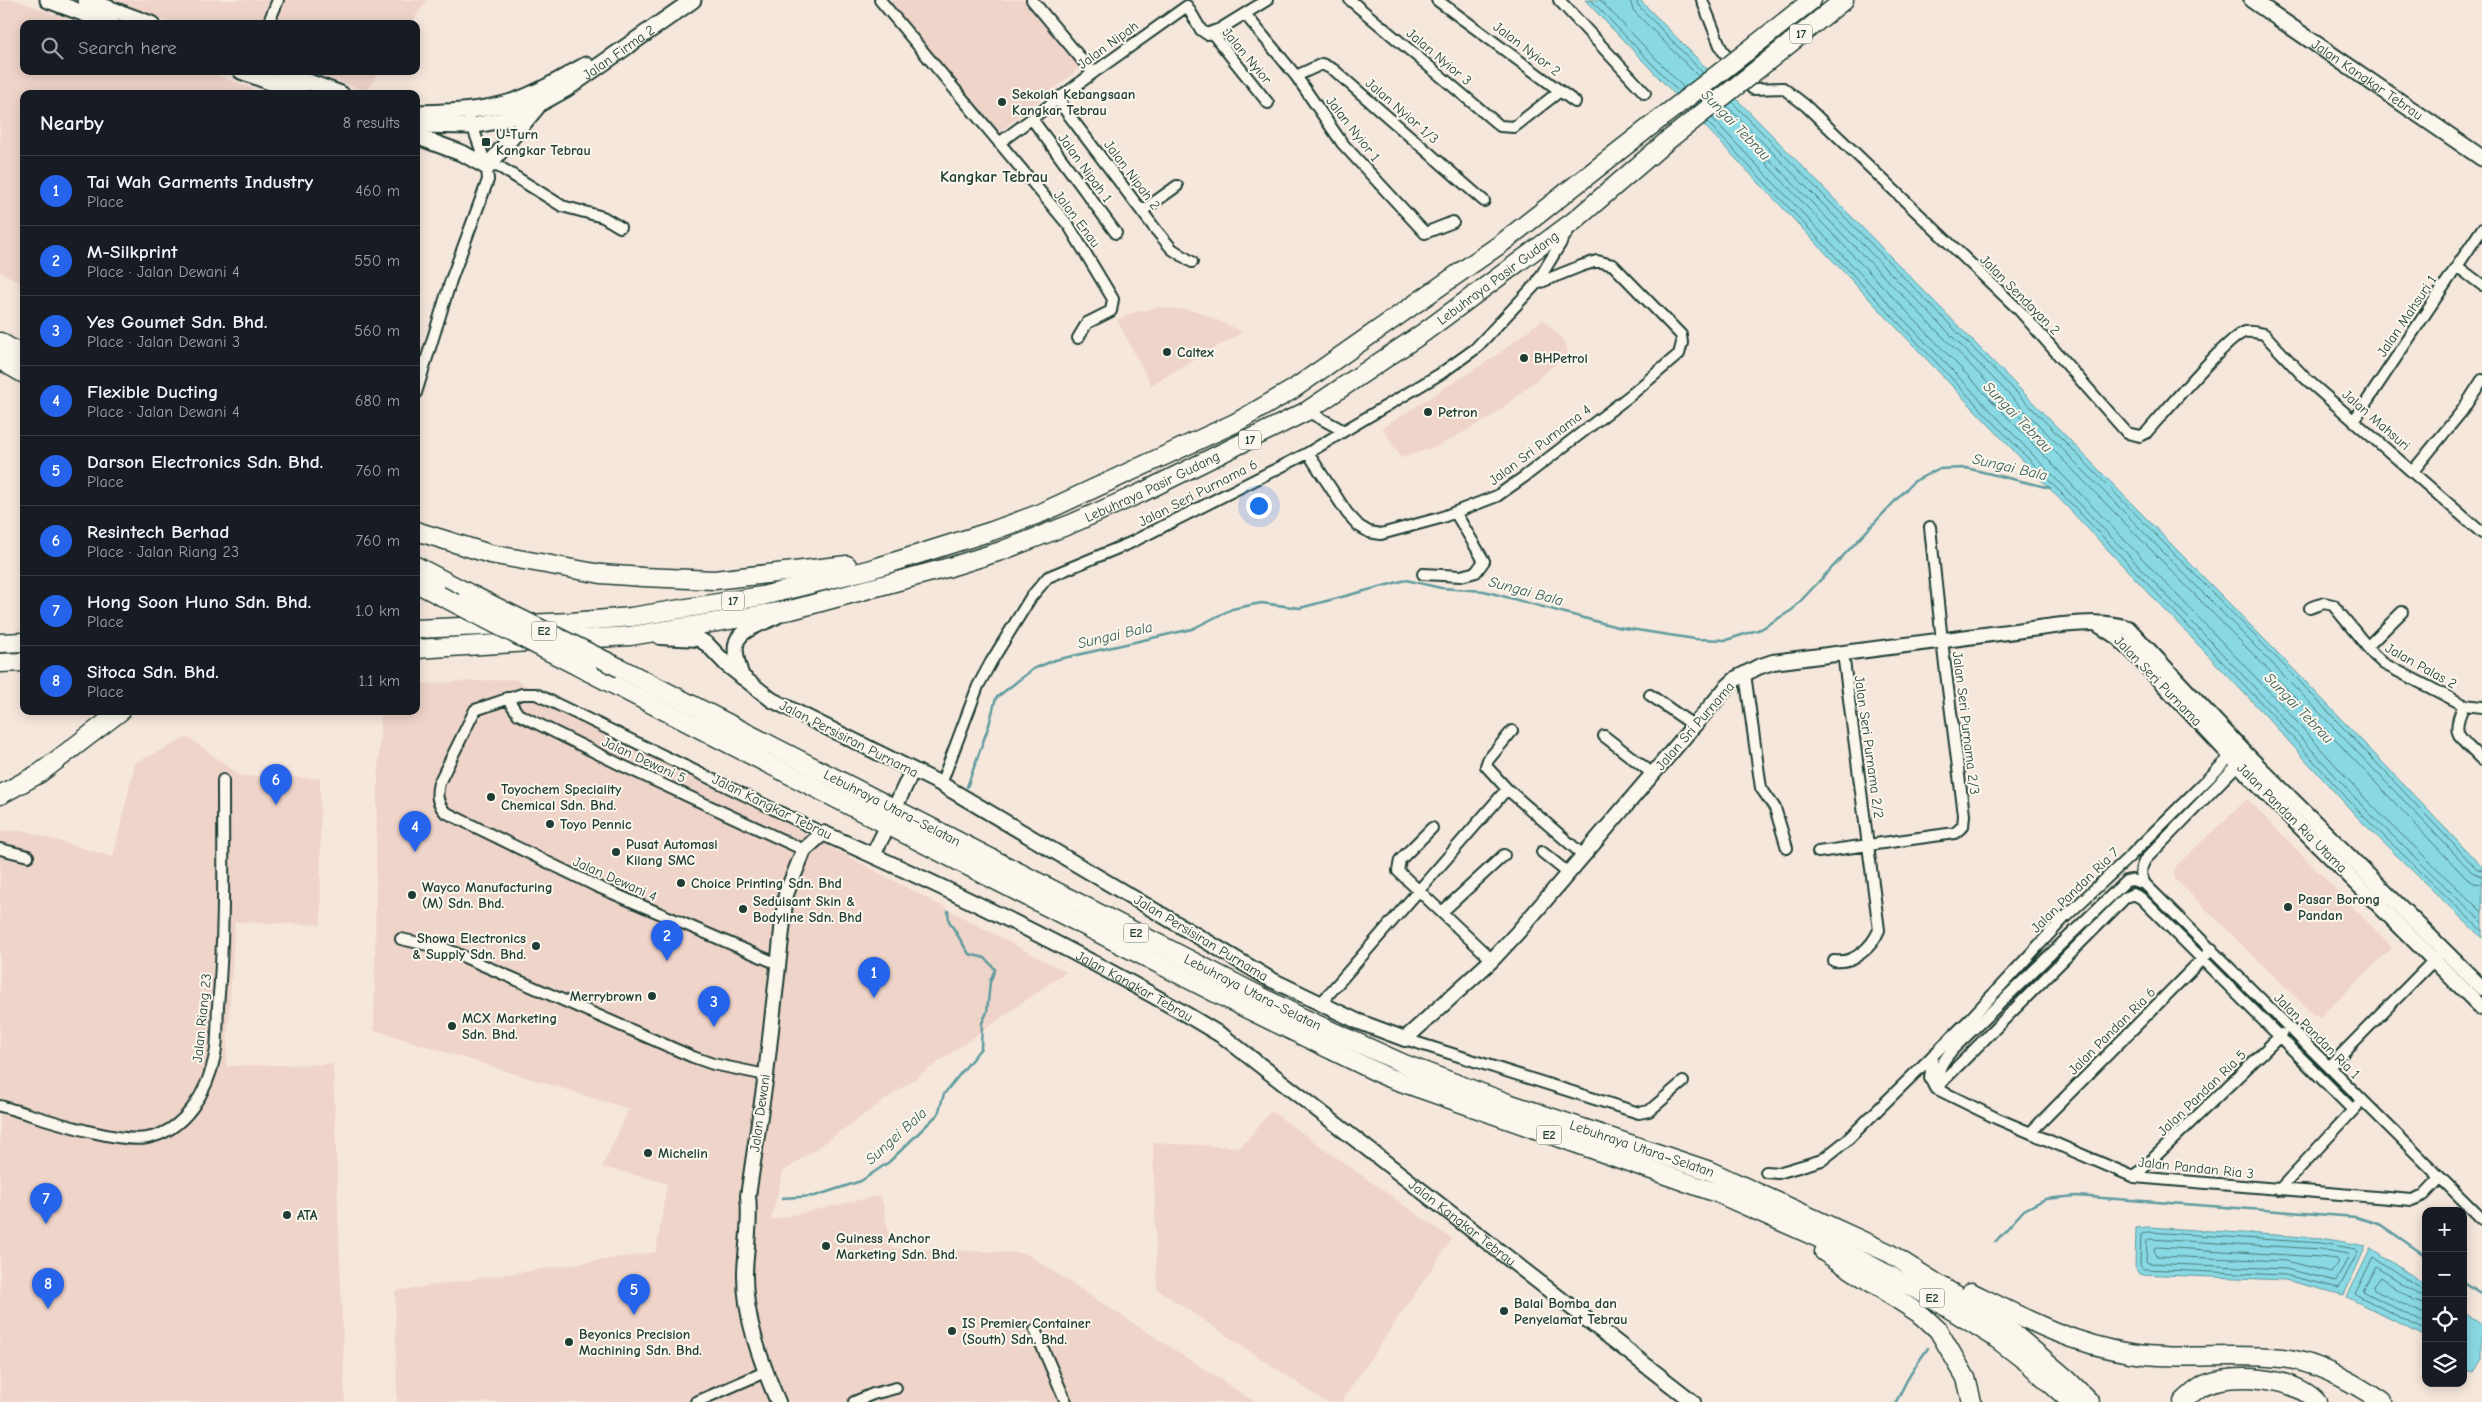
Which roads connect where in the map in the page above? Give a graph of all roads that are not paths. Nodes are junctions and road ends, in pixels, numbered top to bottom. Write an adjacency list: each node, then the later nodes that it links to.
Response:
1 (48, 0): 17 (main road)
2 (86, 0): 18 (main road)
3 (278, 0): 19 (street)
4 (693, 0): 20 (main road)
5 (880, 0): 40 (street, Jalan Enau)
6 (1032, 0): 22 (street)
7 (1267, 0): 16 (street)
8 (1350, 0): 28 (street, Jalan Nyior 3)
9 (1437, 0): 28 (street, Jalan Nyior 2)
10 (1559, 0): 29 (street)
11 (1702, 0): 56 (street, Jalan Sendayan 2)
12 (1812, 0): 73 (highway, Lebuhraya Pasir Gudang / 17, bridge)
13 (1844, 0): 46 (highway, Lebuhraya Pasir Gudang / 17, bridge)
14 (2259, 2): 41 (main road, Jalan Kangkar Tebrau)
15 (1187, 6): 21 (street, Jalan Nyior); 22 (street, Jalan Nipah)
16 (1245, 14): 21 (street); 25 (street, Jalan Nyior 1)
17 (101, 20)
18 (140, 20)
19 (270, 20)
20 (646, 32): 33 (main road, Jalan Firma 2); 34 (main road, Jalan Firma 2)
21 (1212, 33): 32 (street, Jalan Nyior)
22 (1093, 73): 30 (street, Jalan Nipah)
23 (252, 75): 26 (main road)
24 (290, 75): 27 (main road)
25 (1296, 76): 44 (street, Jalan Nyior 1/3); 47 (street, Jalan Nyior 1)
26 (291, 90)
27 (330, 90)
28 (1560, 91): 31 (street, Jalan Nyior 2)
29 (1645, 93)
30 (1061, 96): 36 (street, Jalan Nipah); 45 (street, Jalan Nipah 2)
31 (1575, 102)
32 (1268, 103)
33 (539, 104): 38 (main road, Jalan Firma 2); 42 (main road)
34 (467, 111): 35 (main road, Jalan Firma 2); 38 (street)
35 (420, 112)
36 (1032, 119): 40 (street, Jalan Nipah); 50 (street, Jalan Nipah 1)
37 (420, 125): 38 (main road, Jalan Firma 2)
38 (472, 126): 42 (street)
39 (420, 138): 42 (main road)
40 (999, 143): 57 (street, Jalan Enau)
41 (2482, 158)
42 (488, 167): 48 (street); 62 (street)
43 (1177, 186): 45 (street)
44 (1484, 201)
45 (1142, 211): 52 (street, Jalan Nipah 2)
46 (1574, 221): 54 (street); 64 (highway, Lebuhraya Pasir Gudang / 17)
47 (1453, 222)
48 (620, 227)
49 (2482, 229): 53 (street, Jalan Mahsuri 1)
50 (1116, 233)
51 (1597, 261): 54 (street, Jalan Seri Purnama 6); 69 (street, Jalan Sri Purnama 4)
52 (1192, 262)
53 (2458, 267): 55 (street); 65 (street, Jalan Mahsuri 1)
54 (1536, 284): 66 (street, Jalan Seri Purnama 6)
55 (2482, 285)
56 (2252, 332): 65 (street, Jalan Mahsuri)
57 (1078, 338)
58 (0, 342): 59 (highway)
59 (20, 354)
60 (0, 360): 61 (highway)
61 (20, 372)
62 (420, 380)
63 (2482, 380): 68 (street)
64 (1307, 411): 66 (street); 78 (highway, Lebuhraya Pasir Gudang / 17)
65 (2355, 419): 68 (street, Jalan Mahsuri)
66 (1344, 431): 67 (street, Jalan Seri Purnama 6)
67 (1308, 453): 69 (street, Jalan Sri Purnama 4); 106 (street, Jalan Seri Purnama 6)
68 (2413, 471): 72 (street, Jalan Mahsuri)
69 (1455, 512): 75 (street)
70 (1930, 527): 83 (street, Jalan Seri Purnama 2/3)
71 (420, 532): 73 (highway)
72 (2482, 533)
73 (892, 563): 81 (highway, Lebuhraya Pasir Gudang / 17)
74 (420, 568): 161 (highway, Lebuhraya Utara–Selatan / E2, bridge)
75 (1423, 574)
76 (420, 585): 159 (highway, Lebuhraya Utara–Selatan / E2, bridge)
77 (2310, 608): 86 (street, Jalan Palas 2)
78 (791, 610): 82 (highway, Lebuhraya Pasir Gudang / 17); 92 (street)
79 (2402, 612): 86 (street)
80 (2095, 622): 83 (street, Jalan Sri Purnama); 101 (street, Jalan Seri Purnama)
81 (420, 629)
82 (630, 636): 87 (highway, Lebuhraya Pasir Gudang / 17); 92 (street, Jalan Persisiran Purnama)
83 (1942, 640): 88 (street, Jalan Sri Purnama); 114 (street, Jalan Seri Purnama 2/3)
84 (20, 642): 85 (highway)
85 (0, 643)
86 (2367, 647): 95 (street, Jalan Palas 2)
87 (420, 649)
88 (1843, 653): 91 (street, Jalan Sri Purnama); 114 (street, Jalan Seri Purnama 2/2)
89 (20, 662): 90 (highway)
90 (0, 663)
91 (1745, 674): 98 (street, Jalan Sri Purnama); 115 (street)
92 (742, 677): 103 (street, Jalan Persisiran Purnama)
93 (1650, 695): 98 (street)
94 (507, 698): 110 (street, Jalan Kangkar Tebrau); 112 (street, Jalan Kangkar Tebrau); 117 (street, Jalan Dewani 5)
95 (2464, 705): 96 (street, Jalan Palas 2); 102 (street)
96 (2482, 707)
97 (116, 715): 108 (highway)
98 (1693, 725): 104 (street, Jalan Sri Purnama)
99 (1512, 731): 107 (street)
100 (1604, 736): 104 (street)
101 (2239, 756): 125 (street, Jalan Pandan Ria 1); 127 (street, Jalan Pandan Ria 7); 135 (street, Jalan Pandan Ria Utama)
102 (2482, 760)
103 (912, 771): 106 (street, Jalan Persisiran Purnama); 109 (street)
104 (1653, 774): 122 (street, Jalan Sri Purnama)
105 (223, 780): 152 (street, Jalan Riang 23)
106 (942, 784): 141 (street, Jalan Persisiran Purnama)
107 (1507, 789): 122 (street); 126 (street)
108 (0, 795)
109 (898, 801)
110 (445, 812): 139 (street, Jalan Dewani 4)
111 (1432, 828): 126 (street)
112 (824, 832): 117 (street, Jalan Dewani); 120 (street, Jalan Kangkar Tebrau)
113 (884, 833): 120 (street)
114 (1868, 845): 119 (street); 138 (street, Jalan Seri Purnama 2/2)
115 (1787, 848)
116 (0, 849): 123 (street)
117 (804, 850): 139 (street, Jalan Dewani)
118 (1542, 852): 124 (street)
119 (1818, 852)
120 (872, 855): 169 (street, Jalan Kangkar Tebrau)
121 (1504, 855): 128 (street)
122 (1583, 855): 124 (street, Jalan Sri Purnama)
123 (28, 856)
124 (1568, 873): 136 (street, Jalan Sri Purnama)
125 (2145, 884): 129 (street); 134 (street, Jalan Pandan Ria 1)
126 (1420, 891): 128 (street); 141 (street)
127 (2093, 891): 129 (street); 133 (street, Jalan Pandan Ria 7)
128 (1442, 912): 136 (street)
129 (2094, 912): 130 (street); 132 (street)
130 (2102, 921): 137 (street); 150 (street)
131 (401, 939): 148 (street)
132 (2063, 942): 133 (street); 150 (street)
133 (2038, 945): 146 (street, Jalan Pandan Ria 7)
134 (2212, 949): 137 (street, Jalan Pandan Ria 6); 143 (street, Jalan Pandan Ria 1)
135 (2439, 955): 140 (street, Jalan Pandan Ria Utama); 142 (street, Jalan Pandan Ria Utama); 147 (street)
136 (1492, 960): 145 (street, Jalan Sri Purnama)
137 (2201, 960): 144 (street); 154 (street, Jalan Pandan Ria 6)
138 (1834, 961)
139 (778, 964): 148 (street, Jalan Dewani)
140 (2482, 988)
141 (1321, 1003): 145 (street, Jalan Persisiran Purnama)
142 (2482, 1008)
143 (2288, 1028): 144 (street, Jalan Pandan Ria 5); 147 (street, Jalan Pandan Ria 1)
144 (2279, 1037): 153 (street); 156 (street, Jalan Pandan Ria 5)
145 (1405, 1039): 149 (street, Jalan Persisiran Purnama)
146 (1933, 1055): 150 (street); 155 (street, Jalan Pandan Ria 7)
147 (2328, 1067): 151 (street, Jalan Pandan Ria 1)
148 (766, 1075): 163 (street, Jalan Dewani)
149 (1683, 1082)
150 (1939, 1088): 154 (street, Jalan Pandan Ria 3)
151 (2363, 1100): 153 (street); 157 (street, Jalan Pandan Ria 1)
152 (0, 1106)
153 (2353, 1110): 158 (street)
154 (2031, 1132): 156 (street, Jalan Pandan Ria 3)
155 (1766, 1172)
156 (2134, 1177): 158 (street, Jalan Pandan Ria 3)
157 (2440, 1178): 158 (street, Jalan Pandan Ria 3); 160 (street, Jalan Pandan Ria 1)
158 (2280, 1190)
159 (1776, 1219): 170 (highway); 171 (highway, Lebuhraya Utara–Selatan / E2)
160 (2482, 1219)
161 (1890, 1253): 172 (highway, Lebuhraya Utara–Selatan / E2); 175 (highway)
162 (1035, 1330): 168 (street)
163 (765, 1372): 165 (street); 166 (street, Jalan Dewani)
164 (896, 1388): 167 (street)
165 (696, 1402)
166 (778, 1402)
167 (854, 1402)
168 (1066, 1402)
169 (1693, 1402)
170 (1972, 1402)
171 (2071, 1402)
172 (2090, 1402)
173 (2183, 1402): 174 (highway)
174 (2317, 1402)
175 (2382, 1402)

